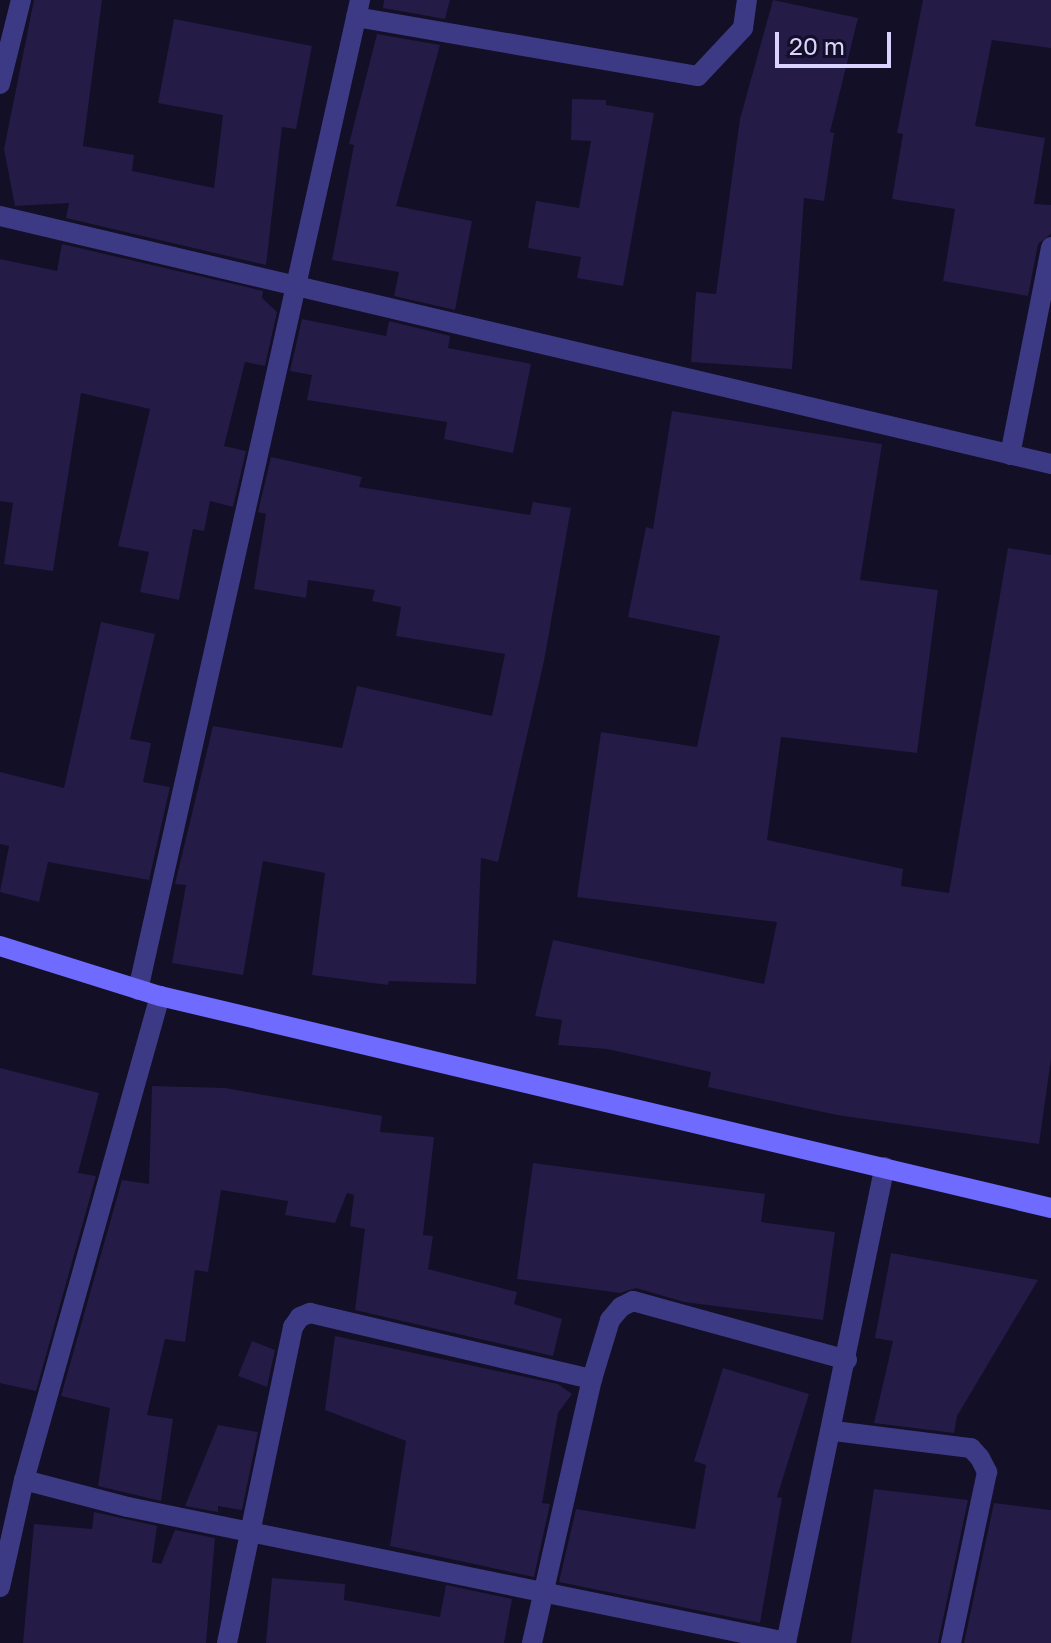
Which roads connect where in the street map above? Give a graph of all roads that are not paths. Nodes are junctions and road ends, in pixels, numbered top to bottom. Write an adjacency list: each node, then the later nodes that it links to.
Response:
1 (21, 0): 4 (street)
2 (747, 0): 3 (street)
3 (358, 8): 7 (street)
4 (0, 84)
5 (0, 216): 7 (street)
6 (1051, 247): 8 (street)
7 (299, 284): 8 (street); 11 (street)
8 (1010, 455): 9 (street)
9 (1051, 464)
10 (0, 946): 11 (street)
11 (138, 990): 12 (street)
12 (160, 996): 13 (street); 18 (street)
13 (885, 1167): 14 (street); 15 (street)
14 (1051, 1208)
15 (847, 1360): 16 (street); 17 (street)
16 (592, 1379): 19 (street); 21 (street)
17 (834, 1431): 22 (street); 25 (street)
18 (24, 1480): 19 (street); 20 (street)
19 (253, 1529): 21 (street); 23 (street)
20 (0, 1587)
21 (544, 1593): 22 (street); 24 (street)
22 (786, 1642)
23 (227, 1643)
24 (532, 1643)
25 (951, 1643)

